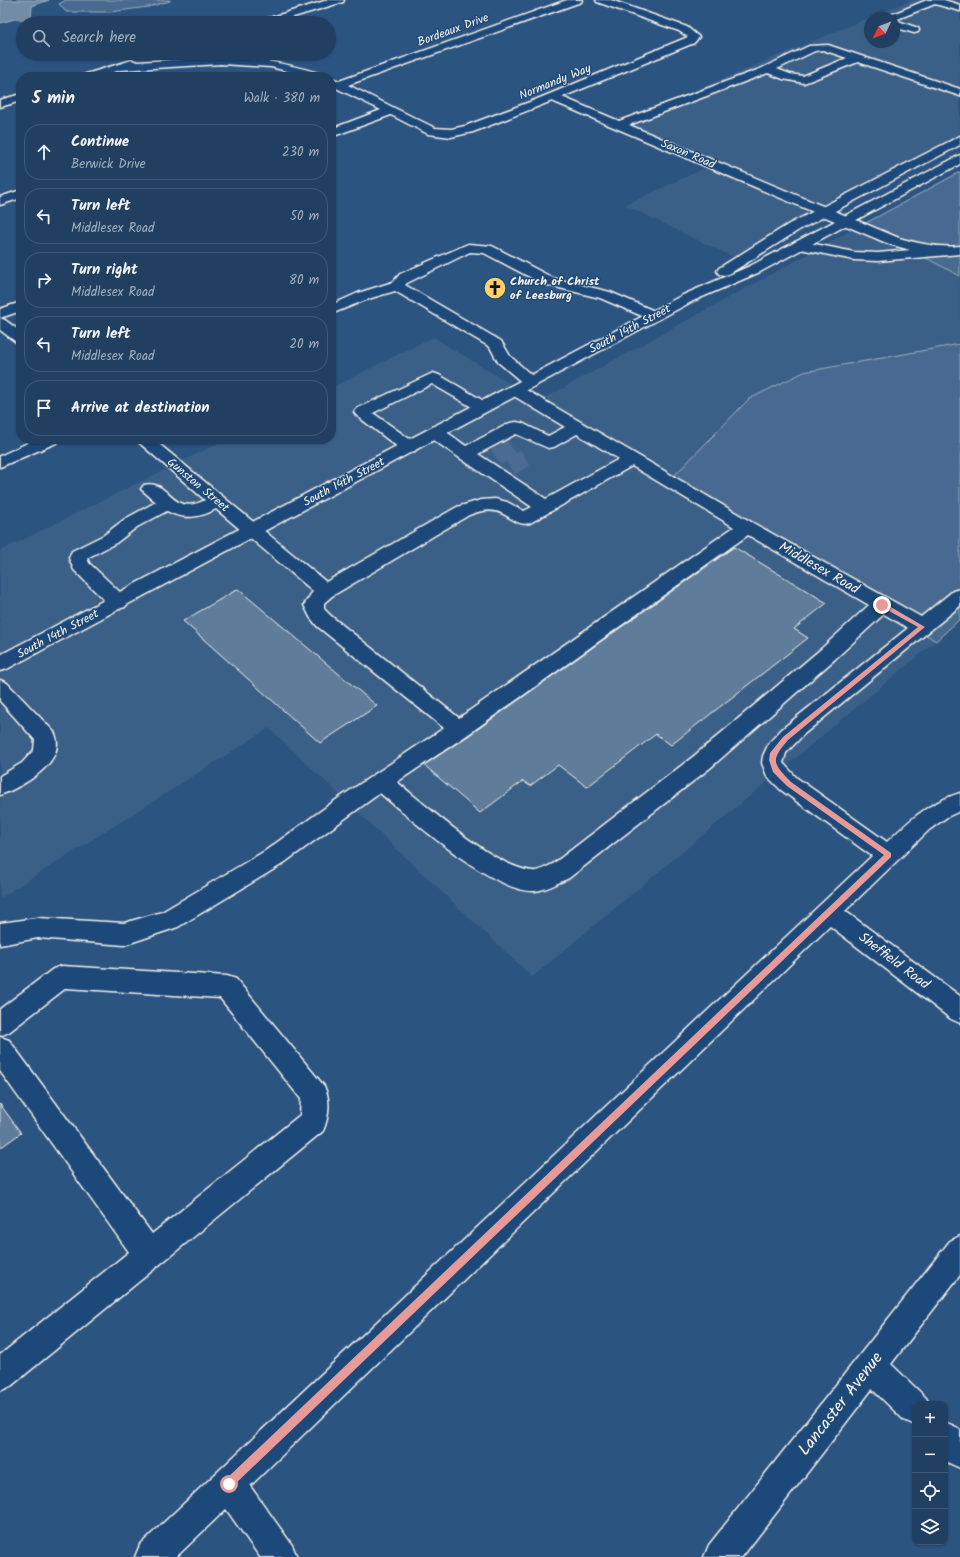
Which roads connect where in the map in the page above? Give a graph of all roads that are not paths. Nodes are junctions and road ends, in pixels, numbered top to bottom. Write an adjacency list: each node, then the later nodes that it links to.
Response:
1 (338, 0): 7 (main road)
2 (577, 0): 18 (main road, Bordeaux Drive)
3 (601, 0): 21 (main road, Normandy Way)
4 (935, 0): 5 (main road); 6 (main road)
5 (960, 8)
6 (900, 15)
7 (286, 16)
8 (900, 25): 9 (main road)
9 (914, 30)
10 (858, 58): 15 (main road); 15 (main road); 20 (main road)
11 (142, 60): 14 (main road)
12 (194, 60): 17 (main road)
13 (194, 60): 14 (main road)
14 (119, 67): 16 (main road)
15 (767, 70): 25 (main road)
16 (103, 72)
17 (305, 72)
18 (336, 82)
19 (336, 84): 24 (main road, Normandy Way)
20 (958, 91)
21 (553, 97): 24 (main road, Normandy Way); 25 (main road, Saxon Road)
22 (16, 99): 23 (main road)
23 (0, 104)
24 (391, 111): 26 (main road)
25 (618, 125): 31 (main road, Saxon Road)
26 (336, 131)
27 (960, 140): 31 (main road, South 14th Street)
28 (960, 159): 32 (main road, South 14th Street)
29 (16, 196): 30 (main road)
30 (0, 201)
31 (824, 212): 32 (main road, Saxon Road); 37 (main road, South 14th Street)
32 (846, 221): 33 (main road, South 14th Street); 35 (main road, Saxon Road)
33 (800, 244): 35 (main road); 37 (main road, South 14th Street)
34 (960, 250): 35 (main road)
35 (942, 251)
36 (398, 285): 39 (main road); 41 (main road); 44 (main road, Middlesex Road)
37 (688, 298): 41 (main road, South 14th Street)
38 (16, 308): 40 (main road)
39 (336, 308)
40 (0, 314)
41 (654, 316): 44 (main road, South 14th Street)
42 (0, 323): 43 (main road)
43 (16, 335)
44 (523, 386): 45 (main road, South 14th Street); 46 (main road, Middlesex Road)
45 (483, 407): 47 (main road, South 14th Street); 53 (main road)
46 (577, 427): 49 (main road); 56 (main road, Middlesex Road)
47 (435, 433): 53 (main road, South 14th Street); 55 (main road)
48 (533, 435): 49 (main road); 52 (main road); 55 (main road)
49 (548, 443): 54 (main road)
50 (39, 444): 57 (main road)
51 (149, 444): 59 (main road, Gunston Street)
52 (517, 444)
53 (409, 447): 63 (main road, South 14th Street)
54 (532, 453)
55 (465, 454): 61 (main road)
56 (632, 459): 61 (main road); 62 (main road, Middlesex Road)
57 (0, 462)
58 (150, 489): 60 (main road)
59 (217, 502): 60 (main road); 63 (main road, Gunston Street)
60 (168, 503): 66 (main road)
61 (545, 507): 64 (main road)
62 (747, 527): 67 (main road, Middlesex Road); 71 (main road)
63 (252, 531): 64 (main road, Gunston Street); 66 (main road, South 14th Street)
64 (325, 591): 71 (main road)
65 (960, 596): 68 (main road)
66 (118, 602): 69 (main road, South 14th Street)
67 (882, 605): 68 (main road, Middlesex Road); 72 (main road)
68 (922, 627): 75 (main road)
69 (0, 664)
70 (0, 688): 73 (main road)
71 (459, 729): 72 (main road)
72 (381, 782): 77 (main road)
73 (0, 786)
74 (960, 802): 75 (main road)
75 (888, 855): 76 (main road)
76 (829, 912): 78 (main road, Sheffield Road); 88 (main road)
77 (0, 934)
78 (960, 1011)
79 (0, 1024): 82 (main road)
80 (0, 1049): 82 (main road)
81 (960, 1251): 83 (main road, Lancaster Avenue)
82 (149, 1255): 84 (main road)
83 (871, 1367): 85 (main road); 91 (main road, Lancaster Avenue)
84 (0, 1375)
85 (912, 1406)
86 (948, 1441): 87 (main road)
87 (960, 1452)
88 (229, 1484): 89 (main road); 90 (main road)
89 (152, 1557)
90 (280, 1557)
91 (721, 1557)

